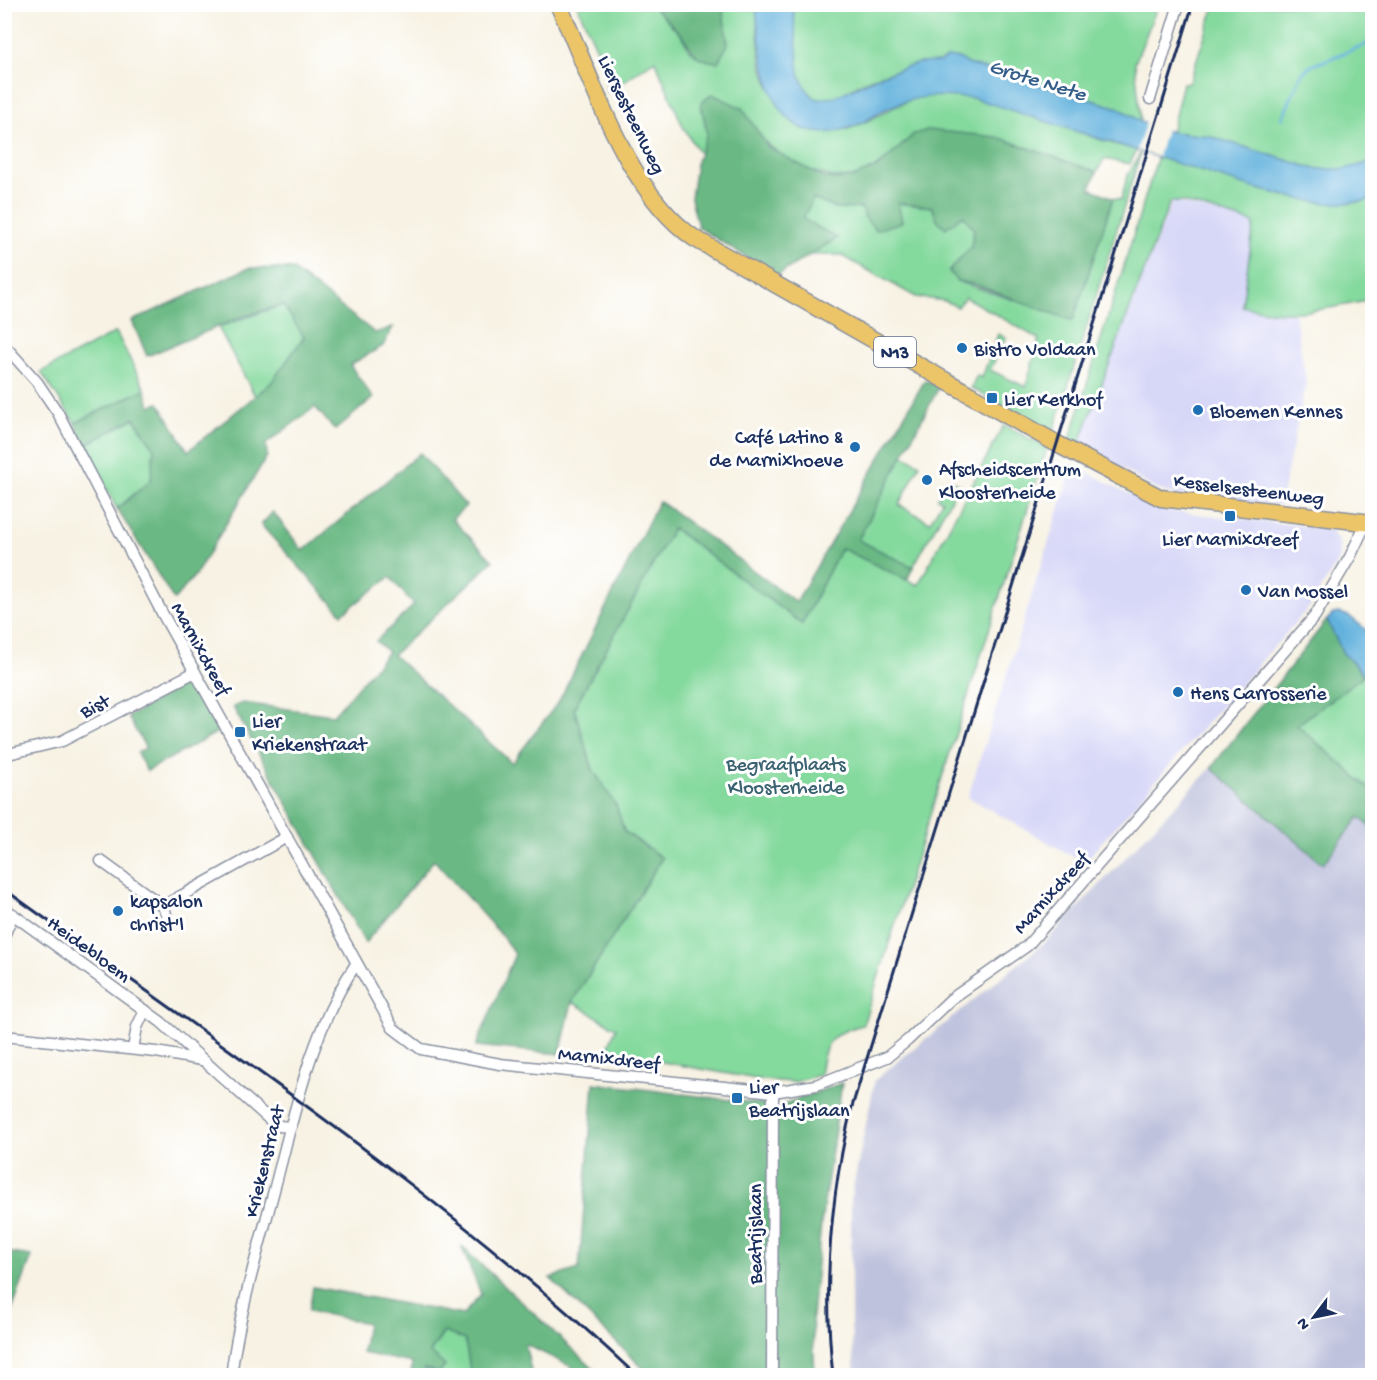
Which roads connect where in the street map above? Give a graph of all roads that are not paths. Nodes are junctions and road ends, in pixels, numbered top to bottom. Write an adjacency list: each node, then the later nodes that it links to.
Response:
1 (558, 4): 4 (main road, Liersesteenweg / N13)
2 (1179, 4): 3 (street)
3 (1150, 99)
4 (747, 269): 6 (main road, Kesselsesteenweg / N13)
5 (4, 345): 7 (street, Marnixdreef)
6 (1369, 523): 18 (street, Marnixdreef)
7 (195, 672): 8 (street, Bist); 9 (street, Marnixdreef)
8 (4, 755)
9 (287, 837): 10 (street); 13 (street, Marnixdreef)
10 (101, 861)
11 (9, 911): 12 (street, Heidebloem); 14 (street, Heidebloem)
12 (4, 936)
13 (356, 964): 18 (street, Marnixdreef); 19 (street, Kriekenstraat)
14 (145, 1010): 16 (street); 17 (street, Heidebloem)
15 (4, 1036): 16 (street)
16 (133, 1049): 17 (street)
17 (202, 1060): 19 (street, Heidebloem)
18 (773, 1092): 21 (street, Beatrijslaan)
19 (291, 1127): 20 (street, Kriekenstraat)
20 (231, 1376)
21 (772, 1376)

